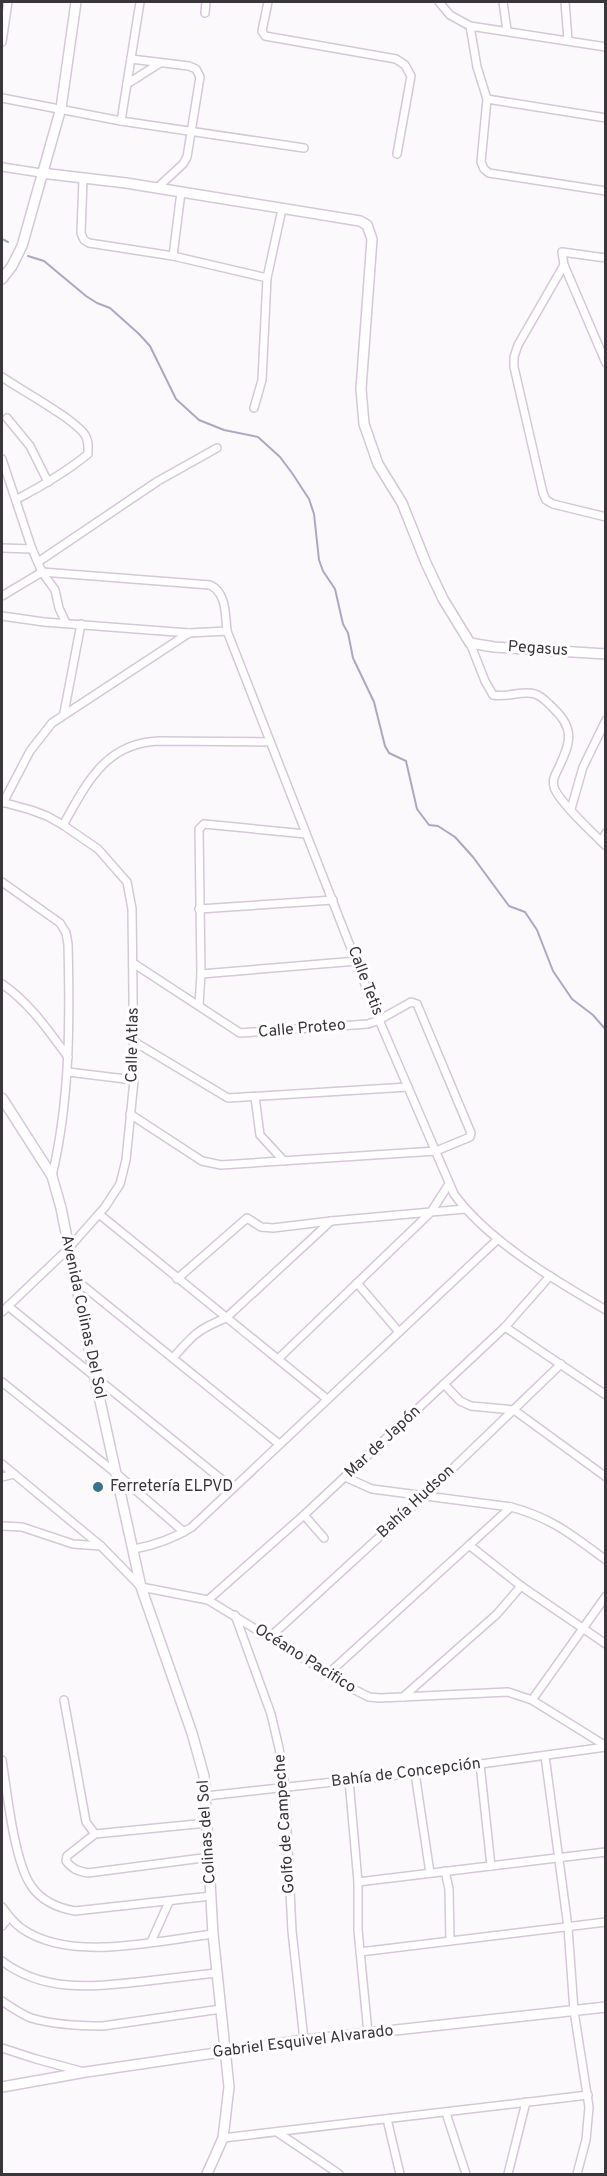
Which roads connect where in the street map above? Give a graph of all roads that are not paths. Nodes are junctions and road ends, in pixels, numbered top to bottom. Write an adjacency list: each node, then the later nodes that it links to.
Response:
1 (8, 2): 13 (street)
2 (76, 2): 20 (street)
3 (140, 2): 15 (street)
4 (206, 2): 9 (street)
5 (268, 2): 25 (street)
6 (439, 2): 10 (street)
7 (503, 2): 11 (street)
8 (565, 2): 12 (street)
9 (205, 14)
10 (470, 26): 11 (street); 19 (street)
11 (507, 30): 12 (street)
12 (568, 40): 14 (street)
13 (2, 42)
14 (606, 47)
15 (131, 59): 16 (street); 17 (street)
16 (160, 63): 17 (street); 23 (street)
17 (127, 84): 22 (street)
18 (2, 98): 20 (street)
19 (487, 99): 21 (street); 30 (street)
20 (61, 108): 22 (street); 27 (street)
21 (606, 118)
22 (121, 121): 23 (street)
23 (192, 131): 24 (street); 29 (street)
24 (304, 148)
25 (397, 154)
26 (2, 167): 27 (street)
27 (41, 173): 28 (street); 37 (street)
28 (83, 179): 29 (street); 33 (street)
29 (157, 188): 31 (street)
30 (606, 191)
31 (181, 192): 32 (street); 33 (street)
32 (282, 209): 36 (street); 57 (street)
33 (173, 256): 36 (street)
34 (606, 258): 35 (street)
35 (564, 265): 38 (street); 46 (street)
36 (267, 278): 40 (street)
37 (2, 279)
38 (606, 363)
39 (2, 377): 44 (street)
40 (254, 408)
41 (7, 418): 44 (street)
42 (217, 448): 49 (street)
43 (2, 459): 45 (street)
44 (48, 482): 45 (street)
45 (17, 499): 48 (street)
46 (606, 517)
47 (2, 548): 48 (street)
48 (32, 549): 49 (street)
49 (38, 562): 50 (street)
50 (42, 572): 51 (street); 53 (street); 55 (street, Calle Tetis)
51 (2, 596)
52 (2, 616): 53 (street)
53 (66, 623): 54 (street)
54 (81, 624): 56 (street); 59 (street)
55 (227, 631): 56 (street); 61 (street, Calle Tetis)
56 (189, 633): 59 (street)
57 (470, 642): 58 (street, Pegasus); 63 (street)
58 (606, 654)
59 (64, 713): 62 (street)
60 (606, 720): 63 (street)
61 (270, 742): 64 (street); 66 (street, Calle Tetis)
62 (2, 803): 64 (street, Calle Atlas)
63 (571, 809): 67 (street)
64 (63, 825): 72 (street, Calle Atlas)
65 (606, 833): 67 (street)
66 (306, 834): 69 (street, Calle Tetis); 70 (street)
67 (603, 844)
68 (2, 882): 78 (street)
69 (333, 900): 70 (street); 71 (street, Calle Tetis)
70 (199, 909): 73 (street)
71 (357, 961): 73 (street); 76 (street, Calle Tetis)
72 (133, 963): 75 (street, Calle Proteo); 77 (street, Calle Atlas)
73 (201, 974): 75 (street)
74 (2, 984): 78 (street)
75 (199, 1005): 76 (street, Calle Proteo)
76 (379, 1020): 81 (street, Calle Tetis); 85 (street, Calle Proteo)
77 (133, 1041): 80 (street, Calle Atlas); 82 (street)
78 (68, 1057): 79 (street)
79 (68, 1072): 80 (street); 87 (street)
80 (134, 1080): 84 (street, Calle Atlas)
81 (408, 1087): 82 (street); 85 (street, Calle Tetis)
82 (255, 1097): 86 (street)
83 (2, 1098): 87 (street, Avenida Colinas Del Sol)
84 (130, 1114): 86 (street); 91 (street, Calle Atlas)
85 (436, 1151): 86 (street); 88 (street, Calle Tetis)
86 (284, 1161)
87 (52, 1176): 94 (street, Avenida Colinas Del Sol)
88 (448, 1184): 89 (street, Calle Tetis); 90 (street)
89 (465, 1209): 90 (street); 93 (street, Calle Tetis)
90 (431, 1212): 92 (street); 98 (street)
91 (99, 1214): 94 (street, Calle Atlas); 96 (street)
92 (331, 1221): 96 (street); 102 (street)
93 (498, 1239): 95 (street, Calle Tetis); 104 (street)
94 (68, 1249): 97 (street, Avenida Colinas Del Sol); 99 (street, Calle Atlas)
95 (550, 1276): 100 (street, Calle Tetis); 103 (street, Mar de Japón)
96 (177, 1279): 102 (street)
97 (76, 1280): 105 (street); 108 (street, Avenida Colinas Del Sol)
98 (357, 1283): 104 (street); 106 (street)
99 (8, 1306): 101 (street, Calle Atlas); 108 (street)
100 (606, 1310)
101 (2, 1312)
102 (226, 1318): 105 (street); 106 (street)
103 (505, 1328): 107 (street); 110 (street, Mar de Japón)
104 (399, 1332): 112 (street)
105 (173, 1358): 114 (street)
106 (278, 1359): 112 (street)
107 (561, 1364): 111 (street); 113 (street, Bahía Hudson)
108 (95, 1378): 117 (street, Avenida Colinas Del Sol); 121 (street)
109 (2, 1382): 117 (street)
110 (444, 1384): 113 (street); 119 (street, Mar de Japón)
111 (606, 1395)
112 (327, 1399): 114 (street)
113 (514, 1410): 120 (street); 122 (street, Bahía Hudson)
114 (279, 1444): 121 (street)
115 (2, 1464): 116 (street)
116 (14, 1474): 118 (street); 129 (street)
117 (117, 1474): 126 (street); 130 (street, Avenida Colinas Del Sol)
118 (2, 1477)
119 (345, 1477): 122 (street); 124 (street, Mar de Japón)
120 (606, 1477)
121 (232, 1488): 126 (street)
122 (424, 1496): 123 (street); 138 (street, Bahía Hudson)
123 (511, 1507): 128 (street); 131 (street)
124 (304, 1515): 127 (street); 135 (street, Mar de Japón)
125 (2, 1526): 129 (street)
126 (184, 1532): 130 (street)
127 (324, 1538)
128 (469, 1545): 132 (street); 140 (street)
129 (100, 1546): 133 (street)
130 (134, 1549): 133 (street, Colinas del Sol)
131 (606, 1560)
132 (521, 1586): 137 (street); 141 (street)
133 (141, 1587): 135 (street, Océano Pacifico); 151 (street, Colinas del Sol)
134 (606, 1596): 137 (street)
135 (208, 1600): 136 (street, Océano Pacifico)
136 (235, 1615): 138 (street, Océano Pacifico); 150 (street, Golfo de Campeche)
137 (583, 1628): 139 (street); 143 (street)
138 (270, 1638): 140 (street, Océano Pacifico)
139 (606, 1644)
140 (329, 1673): 141 (street, Océano Pacifico)
141 (403, 1697): 143 (street, Océano Pacifico)
142 (64, 1700): 153 (street)
143 (532, 1700): 144 (street, Océano Pacifico)
144 (606, 1747): 145 (street, Bahía de Concepción)
145 (545, 1756): 147 (street, Bahía de Concepción); 156 (street)
146 (2, 1760): 162 (street)
147 (480, 1764): 148 (street, Bahía de Concepción); 157 (street)
148 (415, 1773): 149 (street, Bahía de Concepción); 159 (street)
149 (349, 1780): 150 (street, Bahía de Concepción); 160 (street)
150 (285, 1787): 151 (street, Bahía de Concepción); 179 (street, Golfo de Campeche)
151 (206, 1796): 152 (street, Colinas del Sol)
152 (207, 1823): 153 (street); 155 (street, Colinas del Sol)
153 (95, 1834): 155 (street)
154 (606, 1852): 156 (street)
155 (210, 1857): 161 (street, Colinas del Sol)
156 (559, 1857): 157 (street); 167 (street)
157 (491, 1866): 158 (street)
158 (445, 1871): 159 (street); 169 (street)
159 (430, 1873): 160 (street)
160 (358, 1882): 171 (street)
161 (211, 1896): 162 (street); 168 (street, Colinas del Sol)
162 (168, 1902): 170 (street)
163 (2, 1907): 164 (street)
164 (7, 1914): 166 (street); 170 (street)
165 (606, 1922): 167 (street)
166 (2, 1926)
167 (567, 1927): 169 (street); 177 (street)
168 (213, 1934): 170 (street); 173 (street, Colinas del Sol)
169 (450, 1940): 171 (street)
170 (151, 1942)
171 (360, 1952): 178 (street)
172 (2, 1961): 173 (street)
173 (216, 1973): 176 (street, Colinas del Sol)
174 (2, 2001): 176 (street)
175 (606, 2007): 177 (street, Gabriel Esquivel Alvarado)
176 (221, 2009): 181 (street, Colinas del Sol)
177 (574, 2011): 178 (street, Gabriel Esquivel Alvarado); 184 (street)
178 (368, 2033): 179 (street, Gabriel Esquivel Alvarado)
179 (304, 2040): 181 (street, Gabriel Esquivel Alvarado)
180 (2, 2048): 182 (street)
181 (226, 2052): 182 (street, Gabriel Esquivel Alvarado); 189 (street, Colinas del Sol)
182 (86, 2072): 183 (street, Gabriel Esquivel Alvarado)
183 (2, 2087)
184 (588, 2095): 185 (street); 195 (street)
185 (526, 2103): 186 (street); 194 (street)
186 (446, 2113): 187 (street); 193 (street)
187 (387, 2119): 188 (street); 192 (street)
188 (277, 2132): 189 (street); 191 (street)
189 (223, 2138): 190 (street, Colinas del Sol)
190 (210, 2173)
191 (339, 2175)
192 (400, 2175)
193 (466, 2175)
194 (508, 2175)
195 (577, 2175)

